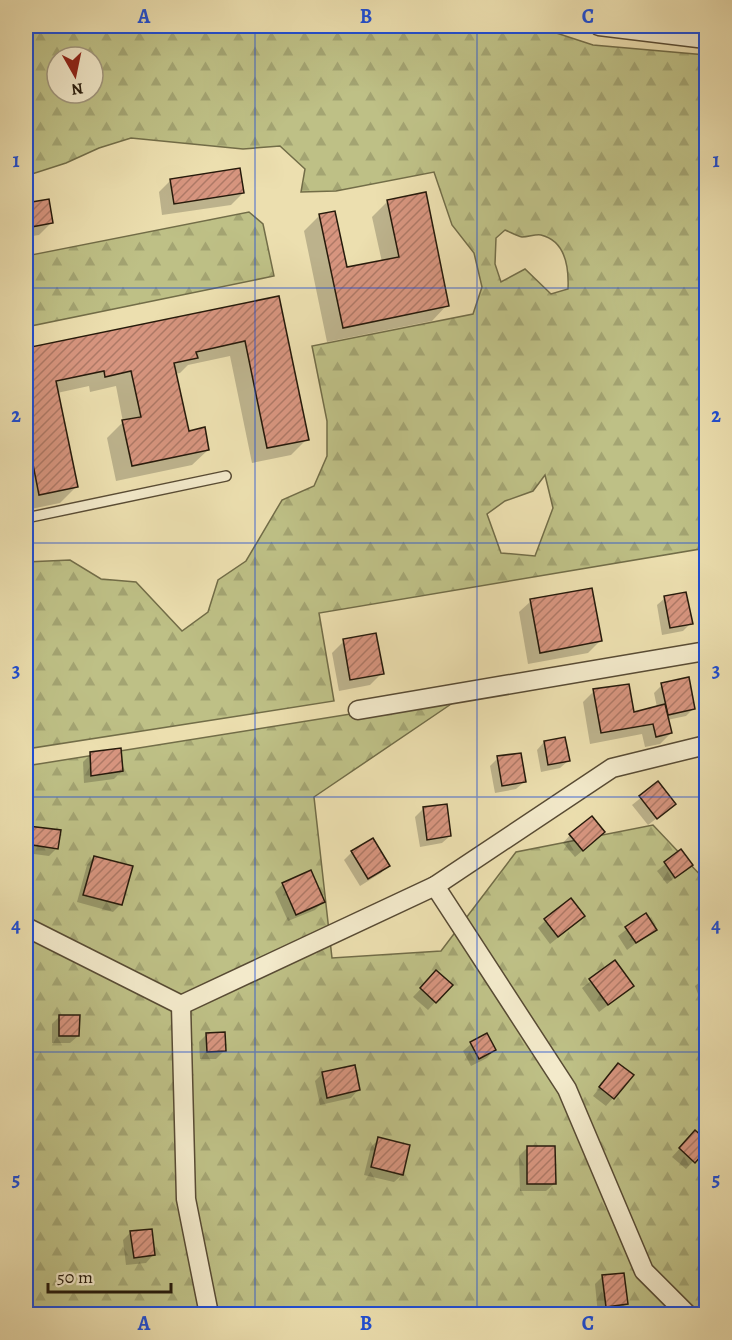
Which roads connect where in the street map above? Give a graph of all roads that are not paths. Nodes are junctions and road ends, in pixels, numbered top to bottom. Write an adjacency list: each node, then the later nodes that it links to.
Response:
1 (599, 26): 2 (street)
2 (706, 39)
3 (226, 476): 4 (lane)
4 (26, 518)
5 (706, 651): 6 (street)
6 (358, 710)
7 (706, 745): 8 (street)
8 (435, 886): 10 (street); 12 (street)
9 (26, 927): 10 (street)
10 (181, 1005): 11 (street)
11 (209, 1314)
12 (687, 1314)

